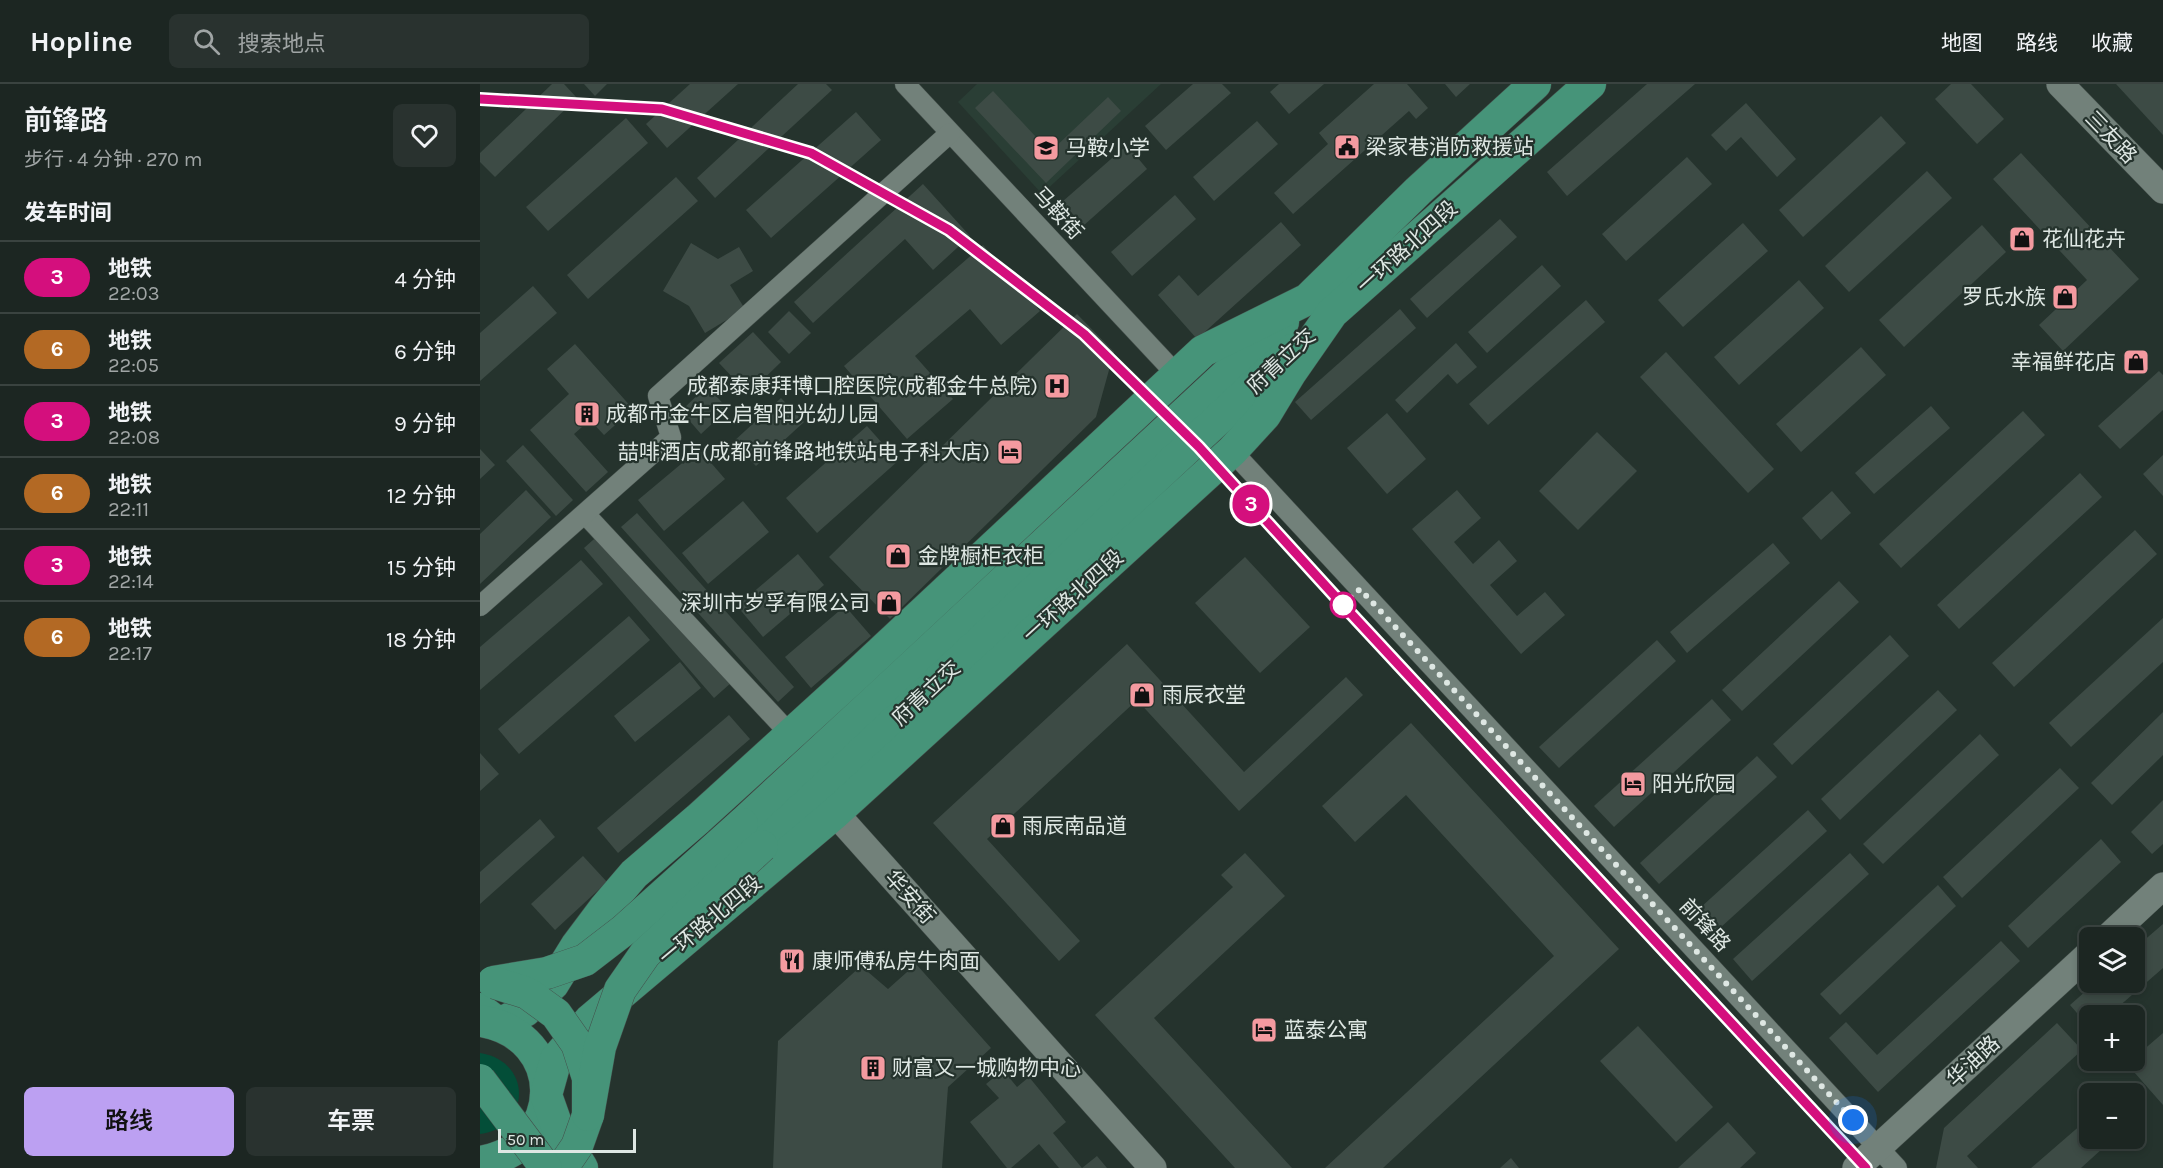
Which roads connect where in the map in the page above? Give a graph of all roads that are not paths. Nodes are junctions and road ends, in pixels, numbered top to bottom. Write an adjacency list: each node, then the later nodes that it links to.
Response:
1 (905, 84): 5 (street, 马鞍街)
2 (1535, 84): 7 (main road, 一环路北四段)
3 (1590, 84): 7 (main road, 一环路北四段)
4 (2060, 84): 6 (street, 三友路)
5 (950, 133): 8 (street, 马鞍街); 10 (street)
6 (2163, 190)
7 (1320, 306): 8 (main road, 一环路北四段); 9 (main road, 一环路北四段); 14 (main road, 府青立交)
8 (1177, 375): 12 (main road, 一环路北四段)
9 (1232, 451): 13 (main road, 一环路北四段); 23 (street, 前锋路)
10 (585, 514): 11 (street); 12 (street)
11 (480, 606)
12 (790, 734): 18 (main road, 一环路北四段)
13 (835, 813): 20 (main road, 一环路北四段); 30 (street, 华安街)
14 (752, 835): 18 (main road, 府青立交, bridge); 22 (main road, 府青立交, bridge)
15 (2163, 886): 16 (street)
16 (2119, 927)
17 (2079, 963): 23 (street, 华油路)
18 (485, 999): 20 (main road); 22 (main road, 府青立交, bridge)
19 (480, 1080): 26 (main road, bridge)
20 (546, 1095): 24 (main road, 一环路北四段); 28 (main road)
21 (480, 1115): 25 (main road)
22 (588, 1115): 27 (main road, 府青立交, bridge); 29 (main road, 府青立交)
23 (1878, 1148): 31 (street, 华油路); 32 (street, 前锋路)
24 (480, 1162)
25 (519, 1168)
26 (546, 1168)
27 (562, 1168)
28 (582, 1168)
29 (593, 1168)
30 (1153, 1168)
31 (1856, 1168)
32 (1897, 1168)

